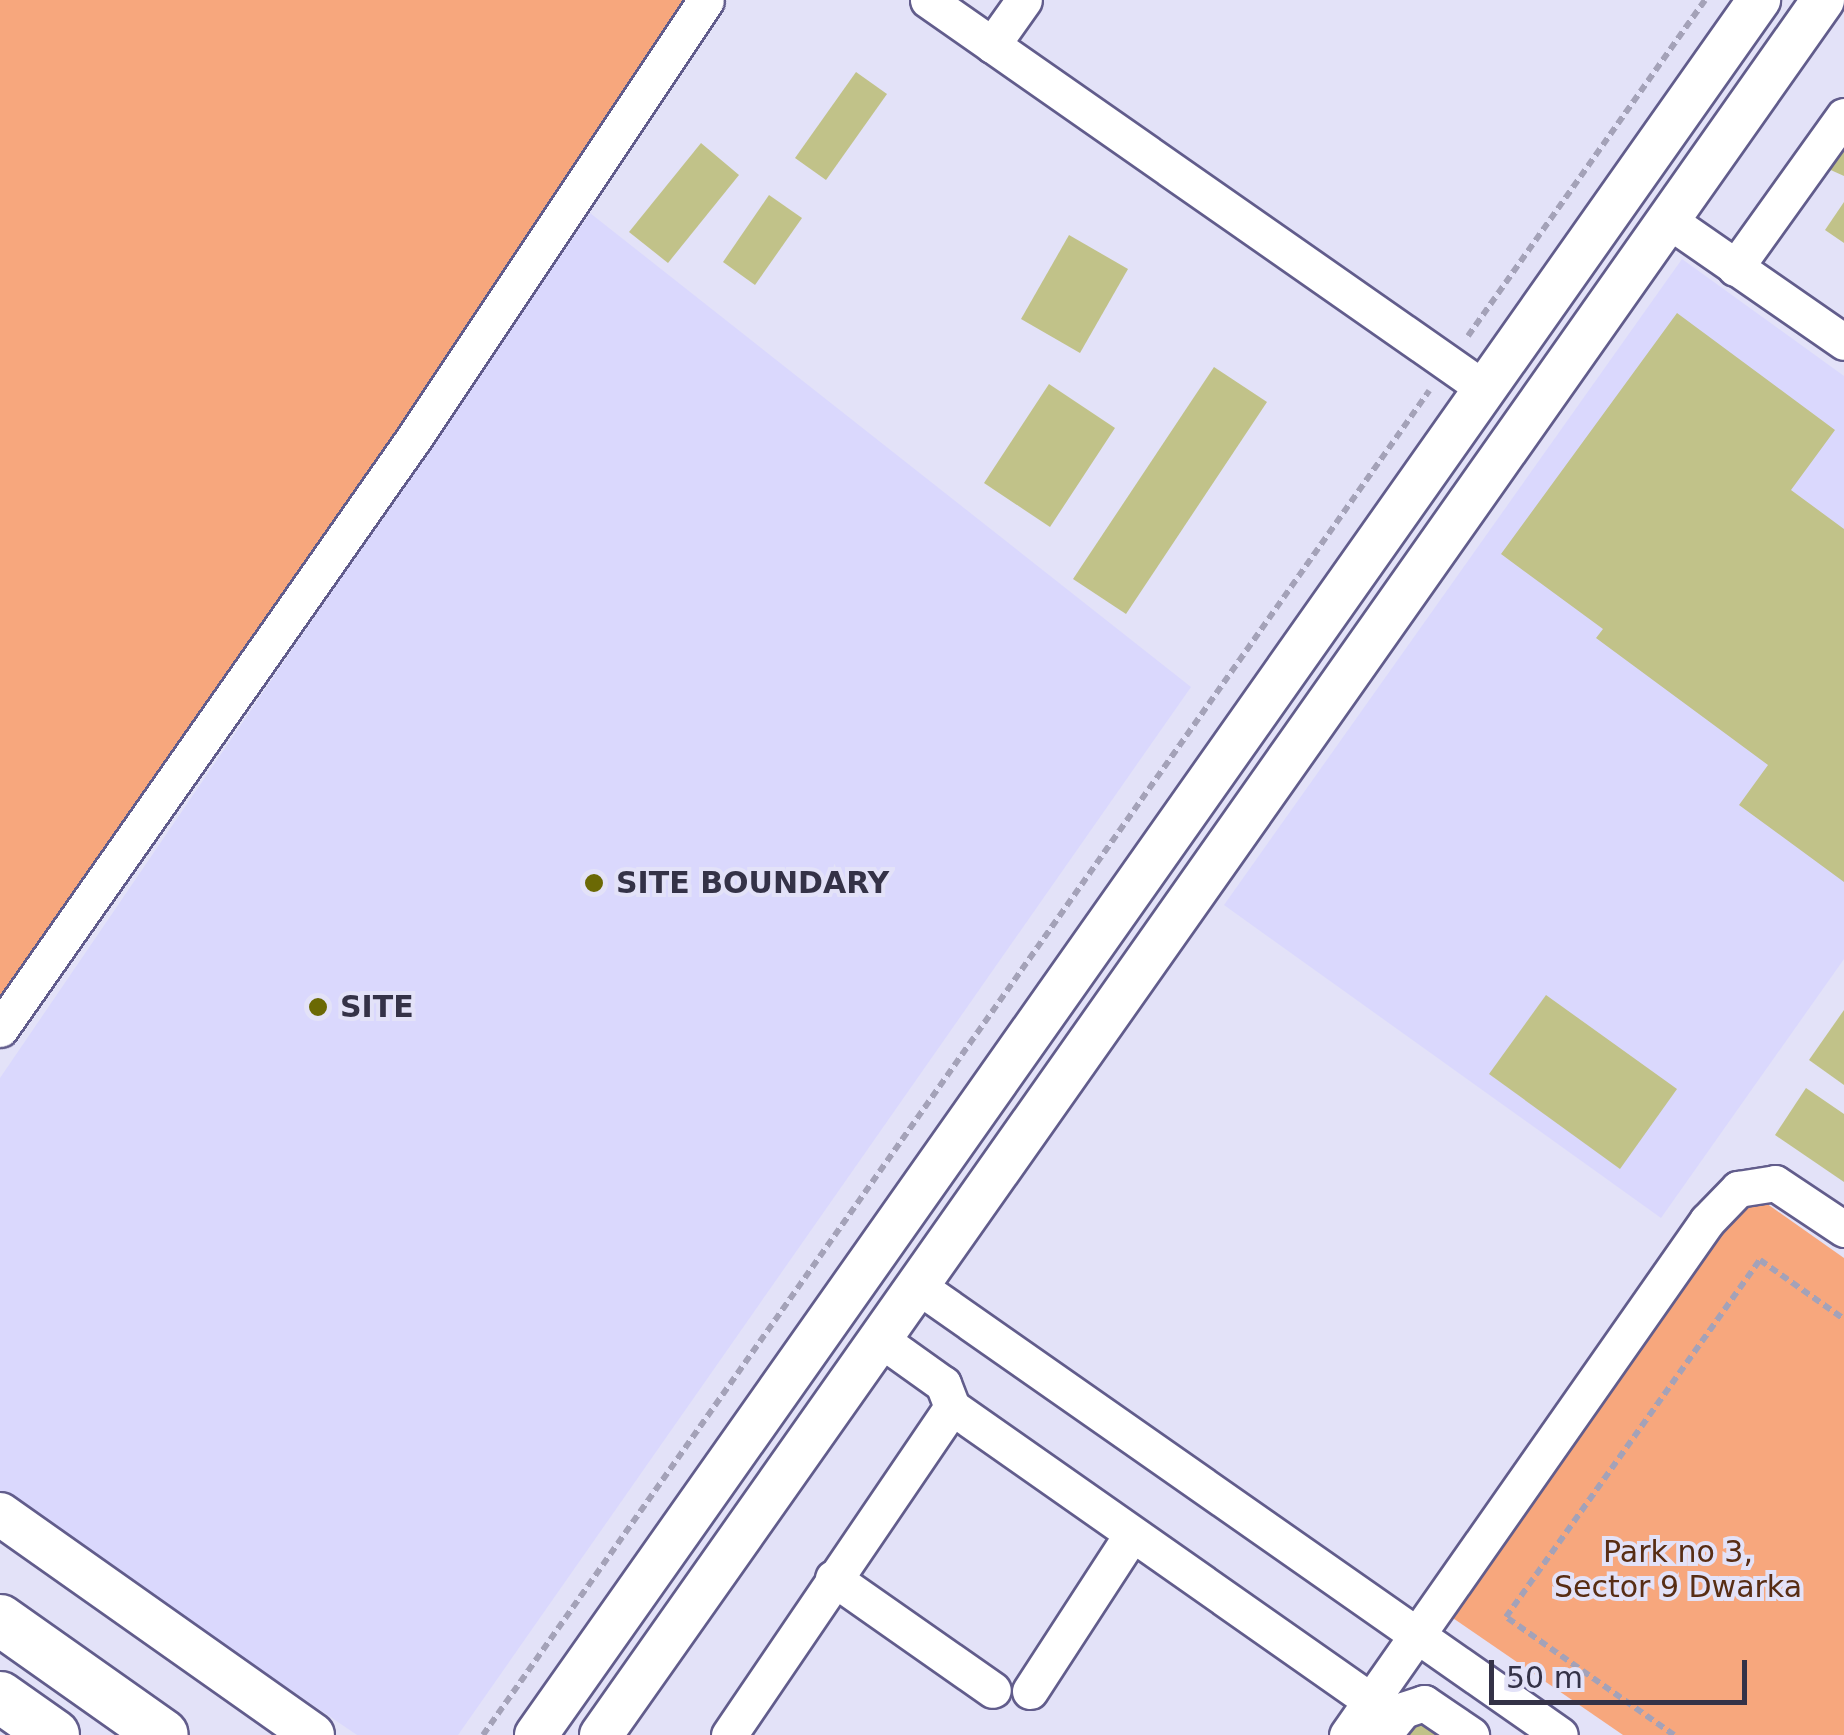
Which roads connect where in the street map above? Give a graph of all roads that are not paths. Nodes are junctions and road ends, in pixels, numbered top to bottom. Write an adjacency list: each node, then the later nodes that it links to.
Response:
1 (706, 0): 12 (street)
2 (928, 0): 6 (street)
3 (1024, 0): 6 (street)
4 (1760, 0): 11 (street)
5 (1822, 0): 8 (street)
6 (992, 45): 11 (street)
7 (1844, 116): 9 (street)
8 (1668, 220): 9 (street); 14 (street)
9 (1735, 268): 10 (street)
10 (1844, 342)
11 (1485, 389): 29 (street)
12 (0, 1029)
13 (1844, 1229): 21 (street)
14 (918, 1286): 15 (street); 21 (street)
15 (880, 1339): 16 (street); 30 (street)
16 (952, 1407): 18 (street); 19 (street)
17 (0, 1514): 28 (street)
18 (1142, 1540): 23 (street); 25 (street)
19 (833, 1578): 22 (street); 31 (street)
20 (0, 1620): 27 (main road)
21 (1418, 1635): 25 (street); 35 (street)
22 (993, 1690)
23 (1038, 1696)
24 (0, 1697): 26 (main road)
25 (1371, 1701): 32 (street)
26 (54, 1735)
27 (164, 1735)
28 (313, 1735)
29 (536, 1735)
30 (601, 1735)
31 (730, 1735)
32 (1347, 1735)
33 (1383, 1735): 34 (street)
34 (1470, 1735)
35 (1560, 1735)

